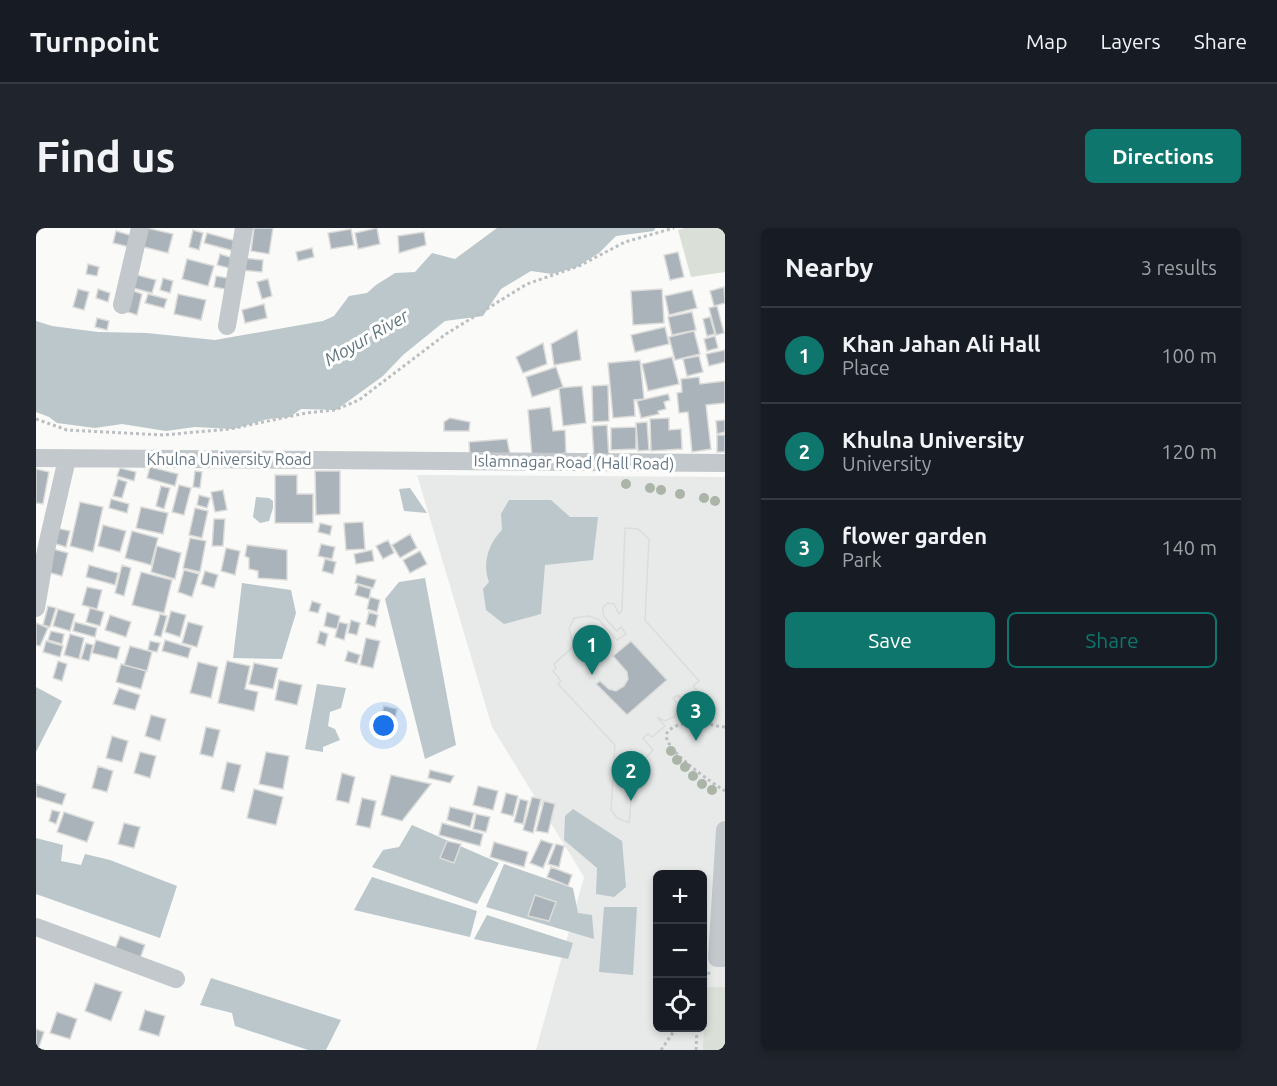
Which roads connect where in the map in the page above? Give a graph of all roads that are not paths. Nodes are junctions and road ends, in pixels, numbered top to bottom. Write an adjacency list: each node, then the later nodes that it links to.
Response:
1 (140, 228): 3 (street)
2 (244, 228): 4 (street)
3 (122, 305)
4 (227, 326)
5 (36, 458): 6 (street, Khulna University Road)
6 (67, 459): 7 (street, Khulna University Road); 9 (street)
7 (422, 460): 8 (street, Islamnagar Road (Hall Road))
8 (725, 463)
9 (36, 608)
10 (725, 830): 12 (street)
11 (36, 927): 13 (street)
12 (725, 958)
13 (176, 979)

